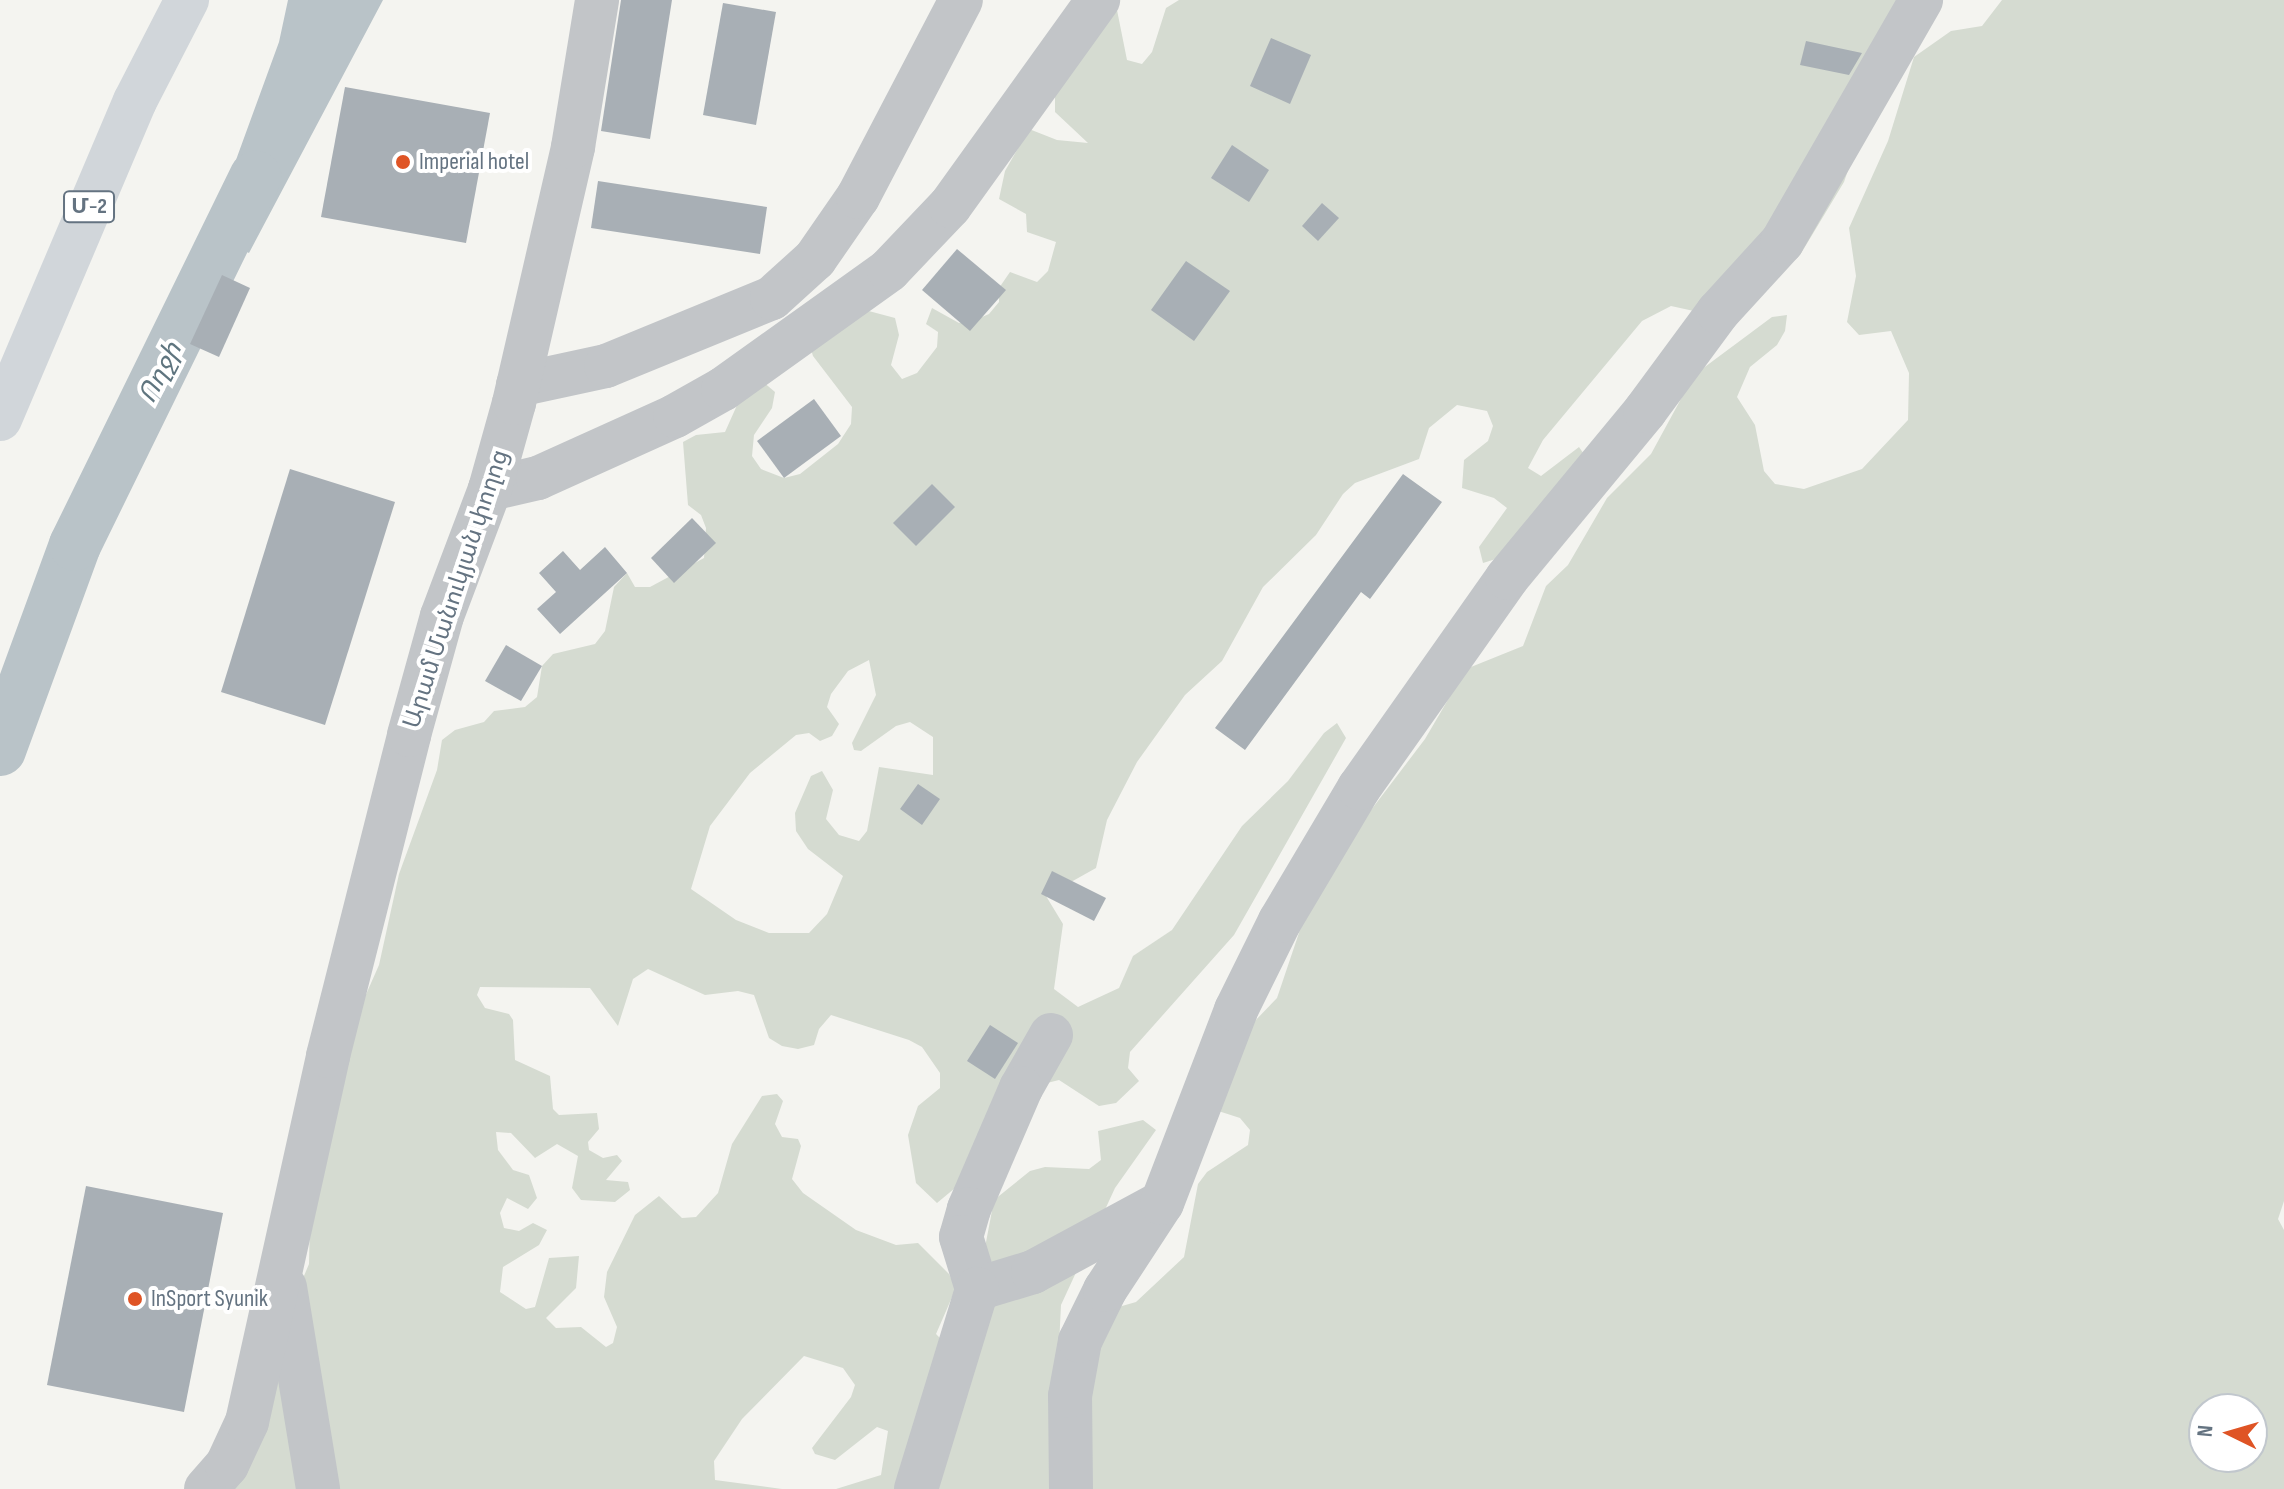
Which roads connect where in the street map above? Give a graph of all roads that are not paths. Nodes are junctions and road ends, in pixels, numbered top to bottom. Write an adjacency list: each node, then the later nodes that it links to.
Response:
1 (187, 0): 7 (highway, Մ-2)
2 (597, 0): 6 (street, Արամ Մանուկյան փողոց)
3 (961, 0): 6 (street)
4 (1098, 0): 8 (street)
5 (1921, 0): 10 (street)
6 (518, 385): 8 (street, Արամ Մանուկյան փողոց)
7 (0, 419)
8 (490, 489): 11 (street, Արամ Մանուկյան փողոց)
9 (1051, 1035): 12 (street)
10 (1162, 1203): 12 (street); 16 (street)
11 (281, 1269): 13 (street, Արամ Մանուկյան փողոց); 14 (street)
12 (977, 1289): 15 (street)
13 (206, 1489)
14 (318, 1489)
15 (916, 1489)
16 (1071, 1489)

